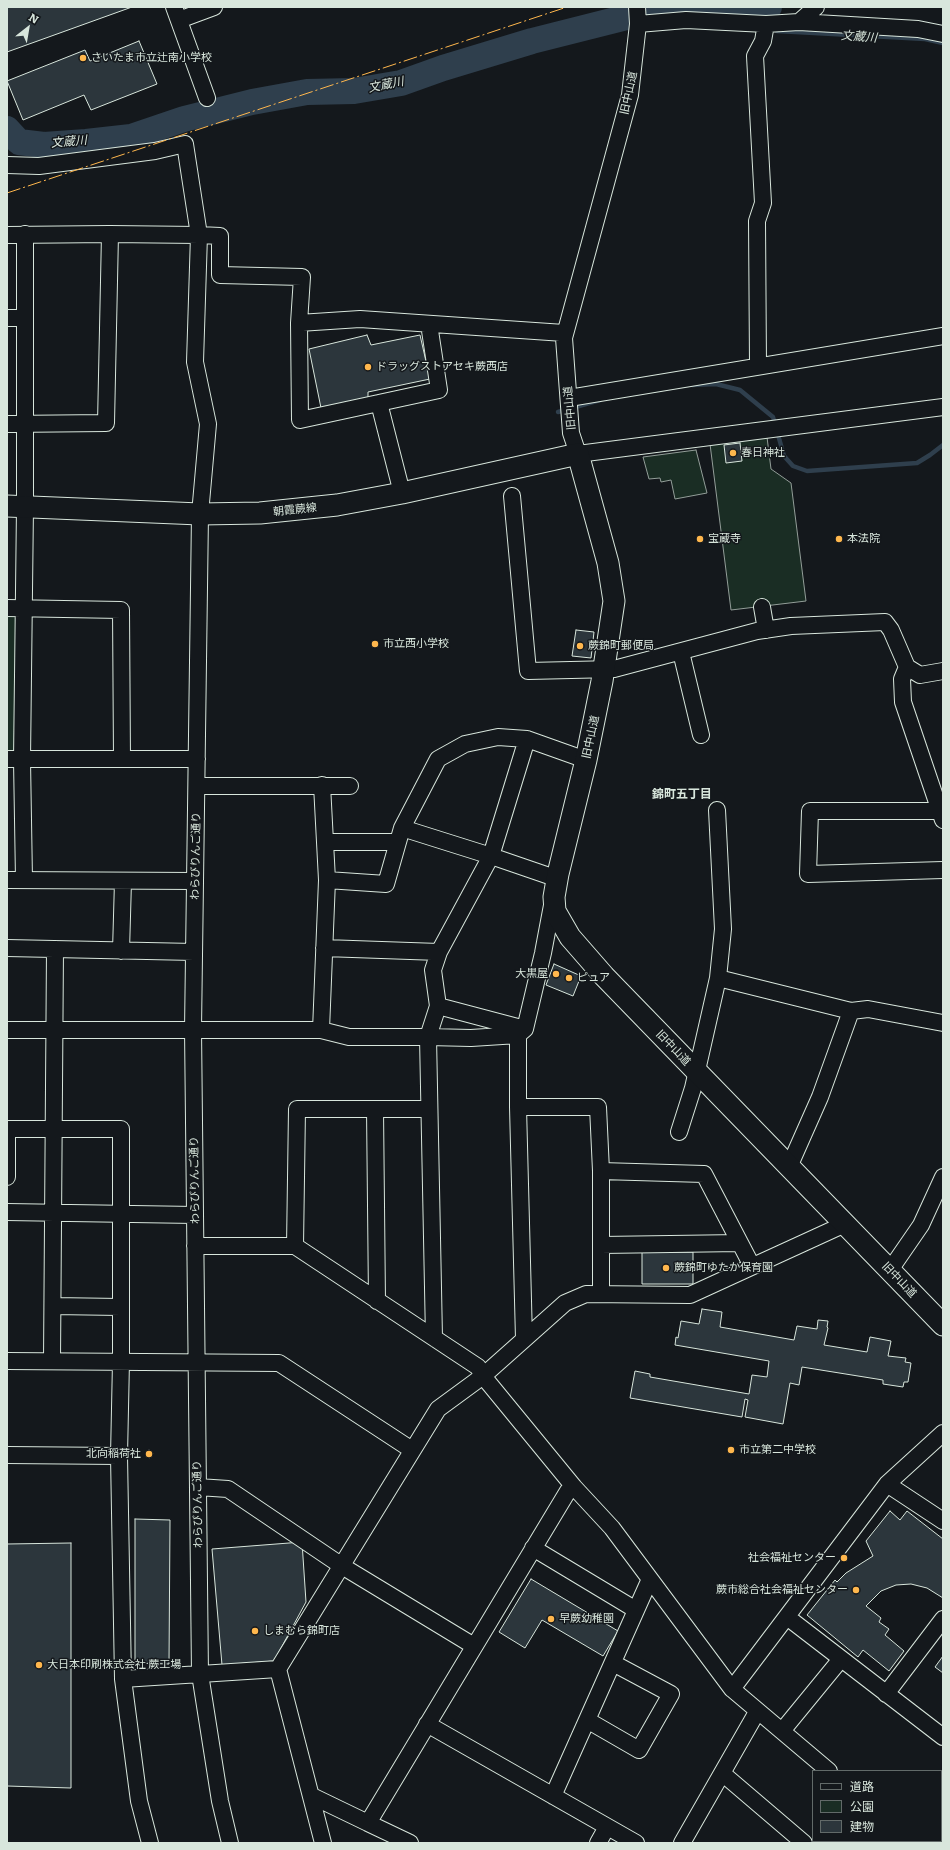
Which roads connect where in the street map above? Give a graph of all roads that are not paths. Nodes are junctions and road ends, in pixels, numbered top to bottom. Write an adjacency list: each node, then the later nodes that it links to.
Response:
1 (214, 7): 3 (street)
2 (816, 7): 5 (street)
3 (177, 13): 8 (street)
4 (638, 17): 6 (street); 18 (street, 旧中山道)
5 (799, 22): 6 (street); 7 (street)
6 (766, 24): 20 (street)
7 (943, 34)
8 (207, 98)
9 (7, 165): 13 (street, わらびりんご通り)
10 (25, 234): 11 (street); 12 (street); 15 (street)
11 (110, 234): 13 (street); 25 (street)
12 (7, 235)
13 (199, 235): 16 (street); 30 (street, わらびりんご通り)
14 (7, 318): 15 (street)
15 (25, 318): 25 (street)
16 (299, 323): 17 (street); 22 (street)
17 (429, 324): 18 (street); 22 (street)
18 (564, 333): 21 (street, 旧中山道)
19 (943, 336): 20 (street)
20 (758, 365): 21 (street)
21 (569, 398): 26 (street, 旧中山道)
22 (379, 403): 27 (street)
23 (943, 407): 26 (street)
24 (7, 424): 25 (street)
25 (25, 424): 29 (street)
26 (578, 454): 27 (main road, 朝霞蕨線); 37 (main road, 旧中山道)
27 (402, 493): 30 (main road, 朝霞蕨線)
28 (512, 496): 37 (street)
29 (16, 506): 30 (main road, 朝霞蕨線); 33 (street)
30 (200, 514): 43 (street, わらびりんご通り)
31 (762, 606): 34 (street)
32 (7, 608): 33 (street)
33 (24, 608): 41 (street); 42 (street)
34 (766, 630): 35 (street); 36 (street)
35 (681, 652): 37 (street); 39 (street)
36 (907, 667): 38 (street); 49 (street)
37 (604, 670): 44 (main road, 旧中山道)
38 (943, 671)
39 (701, 735)
40 (527, 739): 44 (street); 50 (street); 52 (street)
41 (15, 759): 42 (street); 55 (street)
42 (122, 760): 43 (street)
43 (197, 760): 46 (street, わらびりんご通り)
44 (586, 760): 59 (main road, 旧中山道)
45 (322, 785): 46 (street); 47 (street); 51 (street)
46 (197, 786): 56 (street, わらびりんご通り)
47 (350, 786)
48 (717, 810): 66 (street)
49 (942, 815): 53 (street)
50 (400, 835): 51 (street); 52 (street); 57 (street)
51 (325, 842): 57 (street)
52 (491, 856): 59 (street); 65 (street)
53 (943, 870)
54 (7, 880): 55 (street)
55 (24, 880): 58 (street)
56 (195, 880): 58 (street); 64 (street, わらびりんご通り)
57 (327, 880): 61 (street)
58 (123, 881): 63 (street)
59 (556, 888): 74 (street); 76 (main road, 旧中山道)
60 (7, 948): 62 (street)
61 (324, 948): 65 (street); 73 (street)
62 (54, 949): 63 (street); 72 (street)
63 (120, 951): 64 (street)
64 (194, 952): 70 (street, わらびりんご通り)
65 (439, 952): 67 (street)
66 (718, 978): 68 (street); 76 (street)
67 (438, 1006): 74 (street); 75 (street)
68 (851, 1011): 69 (street); 83 (street)
69 (943, 1023)
70 (193, 1029): 72 (street); 73 (street); 90 (street, わらびりんご通り)
71 (7, 1030): 72 (street)
72 (54, 1030): 81 (street)
73 (321, 1030): 75 (street)
74 (522, 1032): 75 (street); 77 (street)
75 (428, 1037): 78 (street)
76 (696, 1072): 82 (street); 83 (main road, 旧中山道)
77 (518, 1107): 84 (street); 104 (street)
78 (429, 1108): 79 (street); 103 (street)
79 (375, 1109): 95 (street); 99 (street)
80 (7, 1129): 81 (street); 85 (street)
81 (54, 1130): 88 (street); 89 (street)
82 (679, 1132)
83 (789, 1167): 91 (main road, 旧中山道)
84 (601, 1171): 92 (street); 93 (street)
85 (7, 1177)
86 (943, 1177): 97 (street)
87 (7, 1212): 88 (street)
88 (53, 1213): 89 (street); 100 (street)
89 (121, 1214): 90 (street); 101 (street)
90 (195, 1215): 94 (street, わらびりんご通り)
91 (845, 1224): 96 (street); 97 (main road, 旧中山道)
92 (740, 1243): 93 (street); 96 (street)
93 (601, 1245): 98 (street)
94 (195, 1246): 95 (street); 108 (street, わらびりんご通り)
95 (295, 1246): 99 (street)
96 (752, 1266): 98 (street)
97 (890, 1270): 102 (main road, 旧中山道)
98 (601, 1294): 104 (street)
99 (377, 1301): 103 (street)
100 (53, 1306): 101 (street); 106 (street)
101 (120, 1306): 107 (street)
102 (943, 1325)
103 (434, 1338): 109 (street)
104 (524, 1340): 109 (street)
105 (7, 1360): 106 (street)
106 (52, 1360): 107 (street)
107 (121, 1361): 108 (street); 113 (street)
108 (197, 1361): 111 (street); 115 (street, わらびりんご通り)
109 (483, 1376): 111 (street); 116 (street)
110 (943, 1433): 114 (street)
111 (412, 1450): 119 (street)
112 (7, 1455): 113 (street)
113 (119, 1456): 129 (street)
114 (888, 1484): 117 (street); 122 (street)
115 (198, 1487): 119 (street); 128 (street, わらびりんご通り)
116 (574, 1487): 118 (street); 120 (street)
117 (943, 1521)
118 (533, 1548): 121 (street); 124 (street)
119 (342, 1566): 124 (street); 127 (street)
120 (650, 1579): 121 (street); 130 (street)
121 (636, 1610): 126 (street)
122 (787, 1617): 125 (street); 130 (street)
123 (943, 1619): 131 (street)
124 (474, 1646): 134 (street)
125 (841, 1659): 131 (street); 135 (street)
126 (613, 1663): 133 (street); 133 (street)
127 (278, 1669): 128 (street); 139 (street)
128 (200, 1674): 129 (street); 144 (street, わらびりんご通り)
129 (123, 1679): 143 (street)
130 (732, 1689): 132 (street)
131 (886, 1694): 136 (street)
132 (757, 1712): 135 (street); 138 (street)
133 (587, 1720): 140 (street)
134 (427, 1724): 140 (street); 141 (street)
135 (782, 1731): 137 (street)
136 (943, 1738)
137 (828, 1770)
138 (722, 1773): 149 (street); 150 (street)
139 (312, 1796): 141 (street); 145 (street)
140 (553, 1796): 142 (street)
141 (368, 1823): 146 (street)
142 (607, 1827): 147 (street); 148 (street)
143 (150, 1843)
144 (230, 1843)
145 (324, 1843)
146 (410, 1843)
147 (598, 1843)
148 (636, 1843)
149 (682, 1843)
150 (804, 1843)

